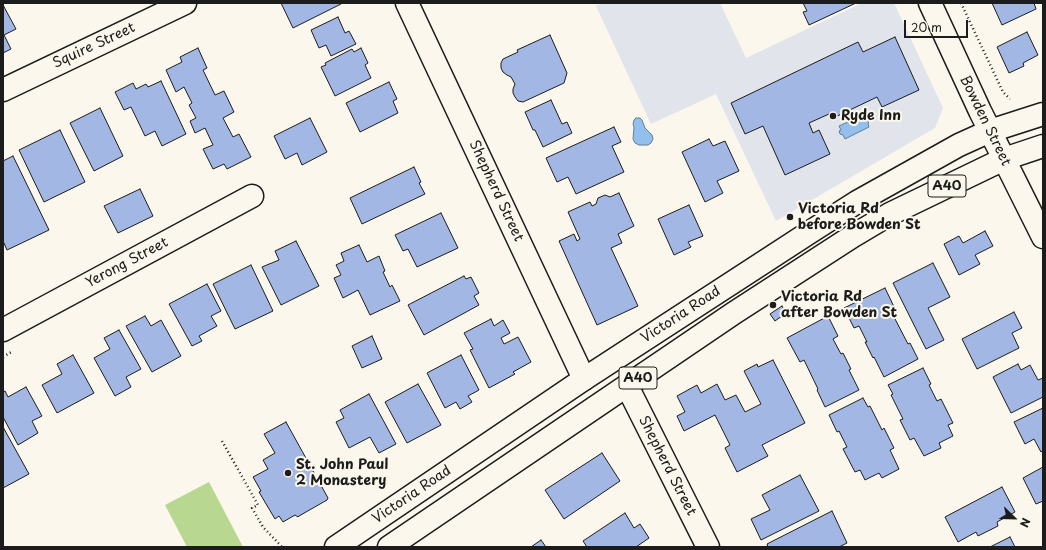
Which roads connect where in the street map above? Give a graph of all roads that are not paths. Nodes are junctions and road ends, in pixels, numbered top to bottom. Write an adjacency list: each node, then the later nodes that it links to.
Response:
1 (185, 3): 4 (main road, Squire Street)
2 (408, 3): 12 (main road, Shepherd Street)
3 (930, 3): 6 (main road, Bowden Street)
4 (3, 90)
5 (1043, 114): 6 (main road, Victoria Road / A40)
6 (990, 131): 8 (main road, Bowden Street); 12 (main road, Victoria Road / A40)
7 (1043, 146): 8 (main road, Victoria Road / A40)
8 (1004, 159): 10 (main road, Bowden Street); 13 (main road, Victoria Road / A40)
9 (252, 196): 11 (main road, Yerong Street)
10 (1043, 237)
11 (3, 330)
12 (584, 379): 14 (main road, Victoria Road / A40)
13 (627, 386): 15 (main road, Victoria Road / A40); 16 (main road, Shepherd Street)
14 (336, 547)
15 (389, 547)
16 (708, 547)

